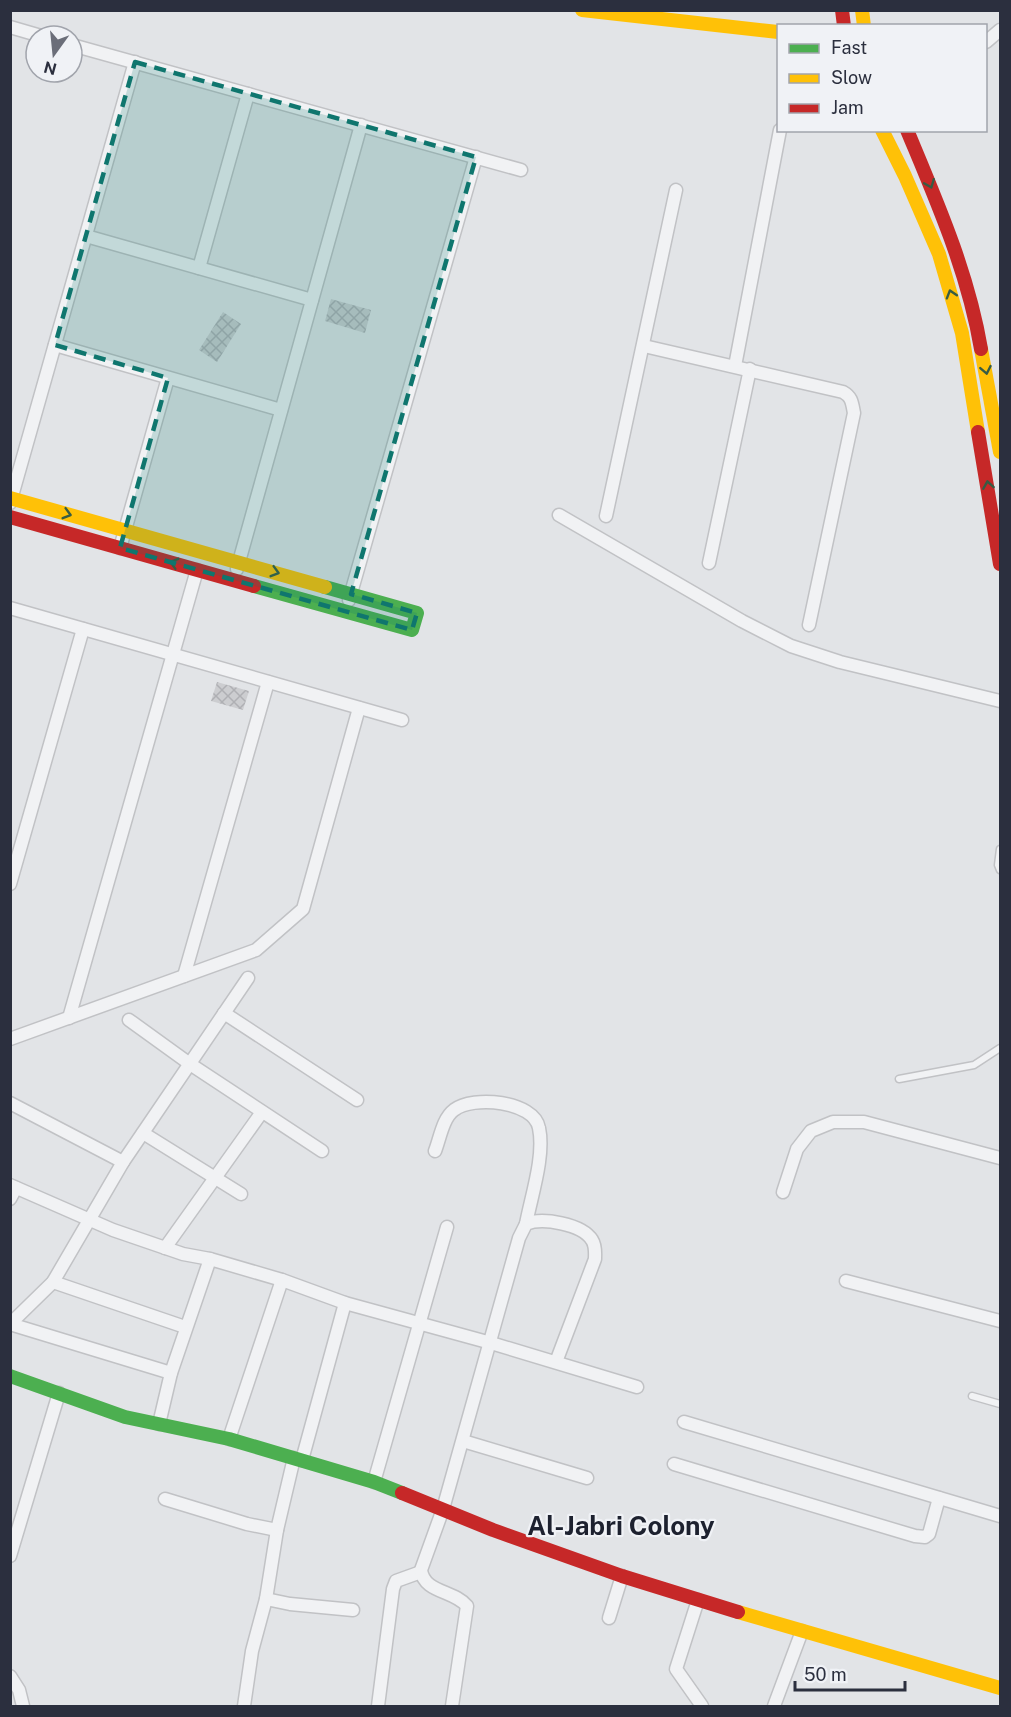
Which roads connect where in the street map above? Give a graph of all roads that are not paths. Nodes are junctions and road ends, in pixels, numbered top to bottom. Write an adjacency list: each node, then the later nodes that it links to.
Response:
1 (582, 10): 5 (main road)
2 (863, 20): 3 (main road)
3 (847, 24)
4 (1000, 30): 6 (street)
5 (777, 32)
6 (987, 41)
7 (84, 48): 8 (street)
8 (135, 62): 9 (street); 17 (street)
9 (248, 94): 10 (street); 18 (street)
10 (361, 125): 14 (street); 19 (street)
11 (780, 132): 22 (street)
12 (883, 132): 35 (main road, one-way to 12)
13 (908, 132): 26 (main road, one-way to 26)
14 (476, 157): 15 (street); 38 (street)
15 (521, 170)
16 (676, 190): 21 (street)
17 (86, 236): 18 (street); 20 (street)
18 (199, 268): 19 (street)
19 (312, 300): 25 (street)
20 (55, 345): 24 (street); 27 (street)
21 (644, 346): 22 (street); 29 (street)
22 (735, 366): 23 (street)
23 (750, 369): 34 (street); 41 (street)
24 (168, 378): 25 (street); 31 (street)
25 (281, 410): 33 (street)
26 (1000, 452)
27 (11, 500): 31 (main road, one-way to 31)
28 (559, 515): 45 (street)
29 (606, 516)
30 (10, 517): 32 (main road)
31 (125, 530): 32 (street); 33 (main road)
32 (120, 548): 36 (main road, one-way to 32)
33 (239, 562): 37 (street); 38 (main road, one-way to 38)
34 (709, 563)
35 (1000, 564)
36 (197, 570): 37 (main road); 43 (street)
37 (234, 580): 40 (main road)
38 (351, 594): 40 (street); 40 (main road)
39 (10, 608): 42 (street)
40 (346, 612)
41 (808, 625)
42 (83, 629): 43 (street); 50 (street)
43 (173, 654): 44 (street); 54 (street)
44 (268, 682): 46 (street); 51 (street)
45 (1000, 701)
46 (359, 708): 47 (street); 51 (street)
47 (402, 720)
48 (1000, 849): 49 (lane)
49 (1000, 870)
50 (10, 884)
51 (184, 976): 54 (street)
52 (248, 978): 53 (street)
53 (224, 1013): 58 (street); 60 (street)
54 (69, 1018): 56 (street)
55 (129, 1020): 58 (street)
56 (10, 1039)
57 (1000, 1048): 59 (lane)
58 (190, 1064): 62 (street); 63 (street)
59 (899, 1079)
60 (357, 1100)
61 (10, 1103): 67 (street)
62 (262, 1112): 64 (street); 68 (street)
63 (143, 1133): 67 (street); 68 (street)
64 (322, 1151)
65 (435, 1151): 73 (street)
66 (1000, 1158): 70 (street)
67 (123, 1162): 72 (street)
68 (214, 1177): 71 (street); 75 (street)
69 (12, 1190): 72 (street)
70 (783, 1192)
71 (241, 1194)
72 (89, 1219): 75 (street); 79 (street)
73 (526, 1224): 85 (street); 86 (street)
74 (447, 1227): 82 (street)
75 (165, 1248): 76 (street)
76 (210, 1259): 77 (street); 84 (street)
77 (282, 1280): 80 (street); 95 (street)
78 (846, 1281): 81 (street)
79 (53, 1282): 83 (street); 84 (street)
80 (345, 1303): 82 (street); 97 (street)
81 (1000, 1321)
82 (419, 1323): 85 (street); 100 (street)
83 (10, 1324): 87 (street)
84 (185, 1327): 87 (street)
85 (491, 1343): 86 (street); 96 (street)
86 (556, 1362): 89 (street)
87 (171, 1373): 94 (street)
88 (10, 1376): 90 (main road)
89 (638, 1388)
90 (59, 1393): 94 (main road); 106 (street)
91 (972, 1396): 92 (lane)
92 (1000, 1404)
93 (684, 1422): 101 (street)
94 (159, 1424): 95 (main road)
95 (229, 1439): 97 (main road)
96 (463, 1441): 99 (street); 103 (street)
97 (298, 1459): 100 (main road); 105 (street)
98 (674, 1464): 101 (street)
99 (587, 1478)
100 (374, 1482): 103 (main road)
101 (939, 1498): 104 (street)
102 (165, 1499): 105 (street)
103 (443, 1509): 107 (street); 108 (main road)
104 (1000, 1516)
105 (277, 1530): 109 (street)
106 (10, 1556)
107 (421, 1572): 118 (street); 119 (street)
108 (622, 1576): 110 (main road); 112 (street)
109 (266, 1599): 111 (street); 117 (street)
110 (698, 1600): 113 (main road); 120 (street)
111 (352, 1610)
112 (609, 1618)
113 (802, 1631): 115 (main road); 121 (street)
114 (10, 1676): 116 (street)
115 (1000, 1688)
116 (23, 1707)
117 (244, 1707)
118 (378, 1707)
119 (452, 1707)
120 (702, 1707)
121 (774, 1707)

